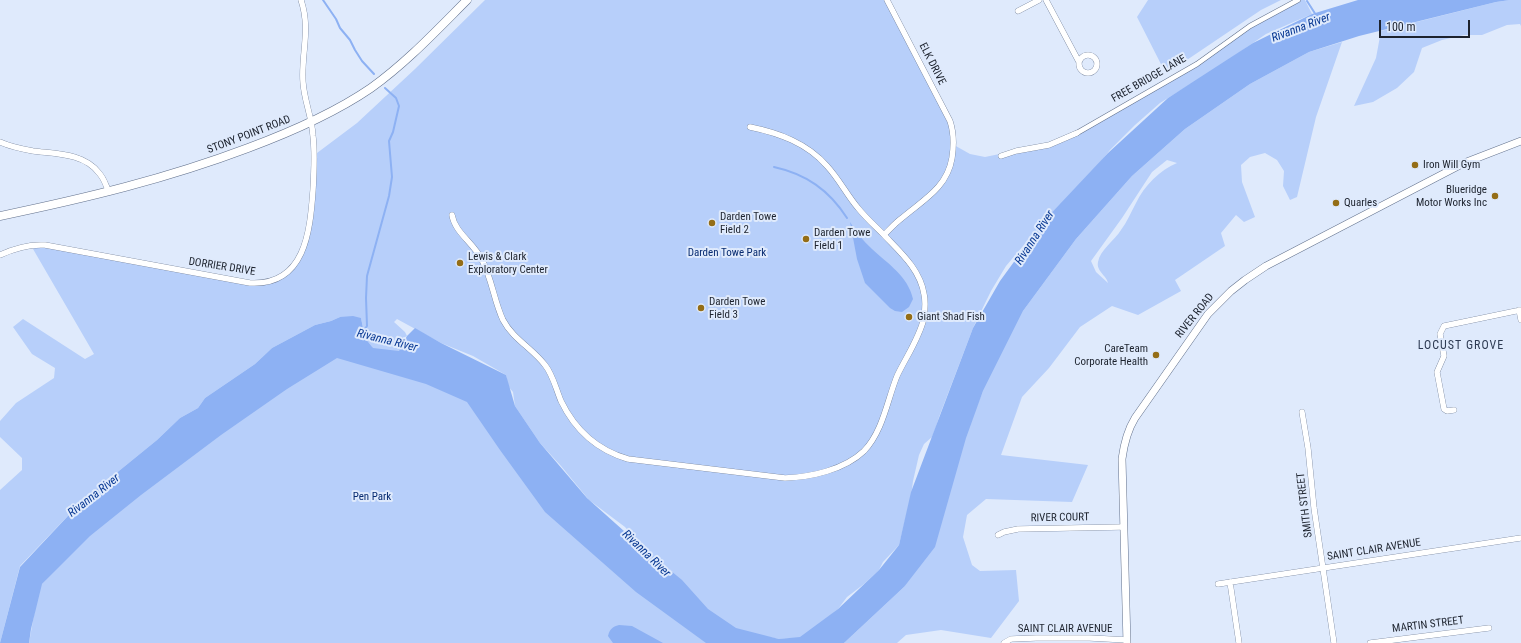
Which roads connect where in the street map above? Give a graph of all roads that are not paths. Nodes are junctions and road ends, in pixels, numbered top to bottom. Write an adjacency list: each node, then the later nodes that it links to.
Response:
1 (301, 0): 9 (street, DORRIER DRIVE)
2 (467, 0): 9 (main road, STONY POINT ROAD)
3 (887, 0): 18 (street, ELK DRIVE)
4 (1039, 0): 7 (street)
5 (1046, 0): 8 (street)
6 (1298, 0): 11 (street, FREE BRIDGE LANE)
7 (1018, 11)
8 (1079, 62)
9 (311, 123): 15 (main road, STONY POINT ROAD); 19 (street, DORRIER DRIVE)
10 (750, 127): 18 (street)
11 (1077, 134): 14 (street, FREE BRIDGE LANE)
12 (1521, 141): 24 (street, RIVER ROAD)
13 (0, 142): 15 (street)
14 (1002, 156)
15 (109, 192): 17 (main road, STONY POINT ROAD)
16 (452, 215): 18 (street)
17 (0, 216)
18 (884, 235)
19 (0, 255)
20 (1520, 310): 21 (street); 22 (street)
21 (1521, 320)
22 (1454, 410)
23 (1302, 412): 27 (street, SMITH STREET)
24 (1124, 527): 25 (street, RIVER COURT); 31 (street, RIVER ROAD)
25 (998, 535)
26 (1521, 538): 27 (street, SAINT CLAIR AVENUE)
27 (1323, 569): 28 (street, SAINT CLAIR AVENUE); 34 (street, SMITH STREET)
28 (1230, 582): 29 (street, SAINT CLAIR AVENUE); 33 (street)
29 (1218, 584)
30 (1489, 628): 35 (street, MARTIN STREET)
31 (1127, 641): 32 (street, SAINT CLAIR AVENUE)
32 (1004, 642)
33 (1239, 643)
34 (1334, 643)
35 (1370, 643)

